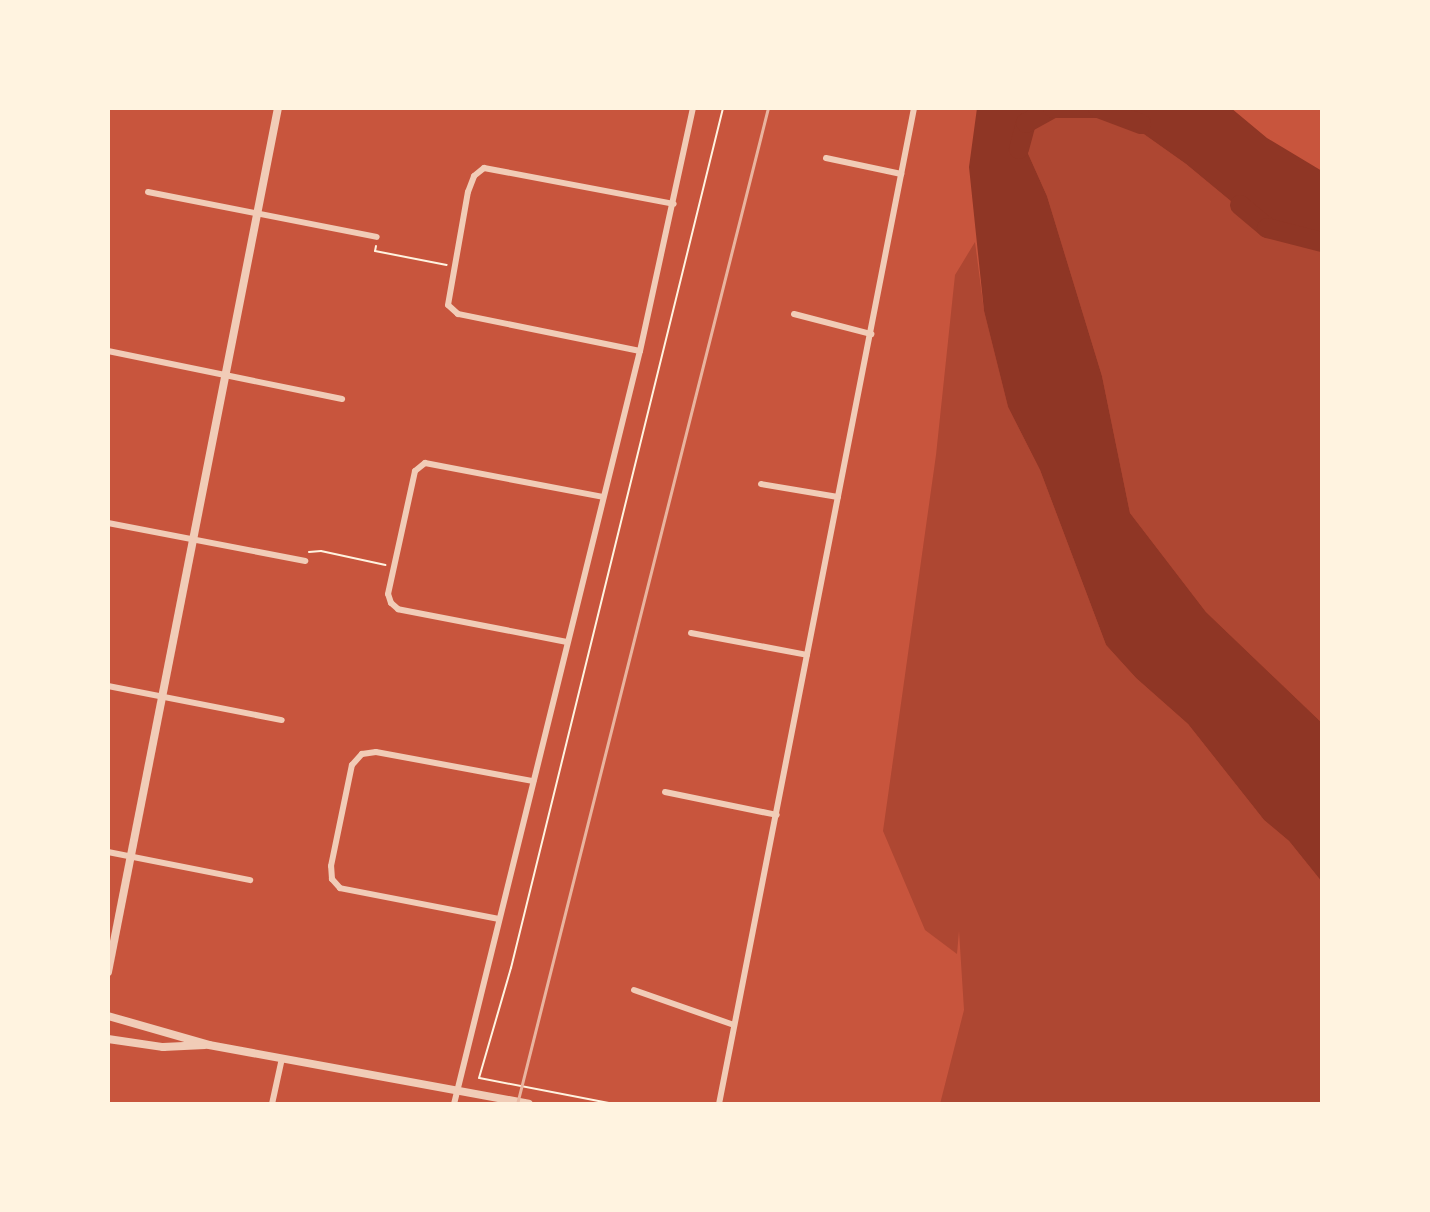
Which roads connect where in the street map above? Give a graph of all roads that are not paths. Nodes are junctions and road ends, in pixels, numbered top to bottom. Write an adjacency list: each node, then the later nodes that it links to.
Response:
1 (278, 108): 8 (street)
2 (693, 108): 7 (street)
3 (914, 108): 5 (street)
4 (826, 158): 5 (street)
5 (901, 174): 11 (street)
6 (148, 192): 8 (street)
7 (674, 204): 13 (street); 13 (street)
8 (258, 214): 9 (street); 14 (street)
9 (377, 237)
10 (794, 314): 11 (street)
11 (871, 334): 18 (street)
12 (108, 351): 14 (street)
13 (640, 351): 17 (street)
14 (225, 375): 15 (street); 20 (street)
15 (342, 399)
16 (761, 484): 18 (street)
17 (603, 497): 23 (street); 23 (street)
18 (838, 497): 24 (street)
19 (108, 523): 20 (street)
20 (194, 539): 21 (street); 26 (street)
21 (305, 561)
22 (691, 633): 24 (street)
23 (567, 642): 28 (street)
24 (807, 655): 30 (street)
25 (108, 686): 26 (street)
26 (162, 697): 27 (street); 32 (street)
27 (282, 720)
28 (533, 781): 34 (street); 34 (street)
29 (665, 792): 30 (street)
30 (777, 815): 38 (street)
31 (108, 852): 32 (street)
32 (131, 856): 33 (street); 35 (street)
33 (250, 880)
34 (499, 919): 42 (street)
35 (108, 972)
36 (634, 990): 38 (street)
37 (108, 1016): 40 (street)
38 (734, 1025): 46 (street)
39 (108, 1039): 40 (street)
40 (209, 1045): 41 (street)
41 (282, 1058): 42 (street); 43 (street)
42 (458, 1091): 44 (street); 45 (street)
43 (272, 1104)
44 (454, 1104)
45 (529, 1104)
46 (719, 1104)

